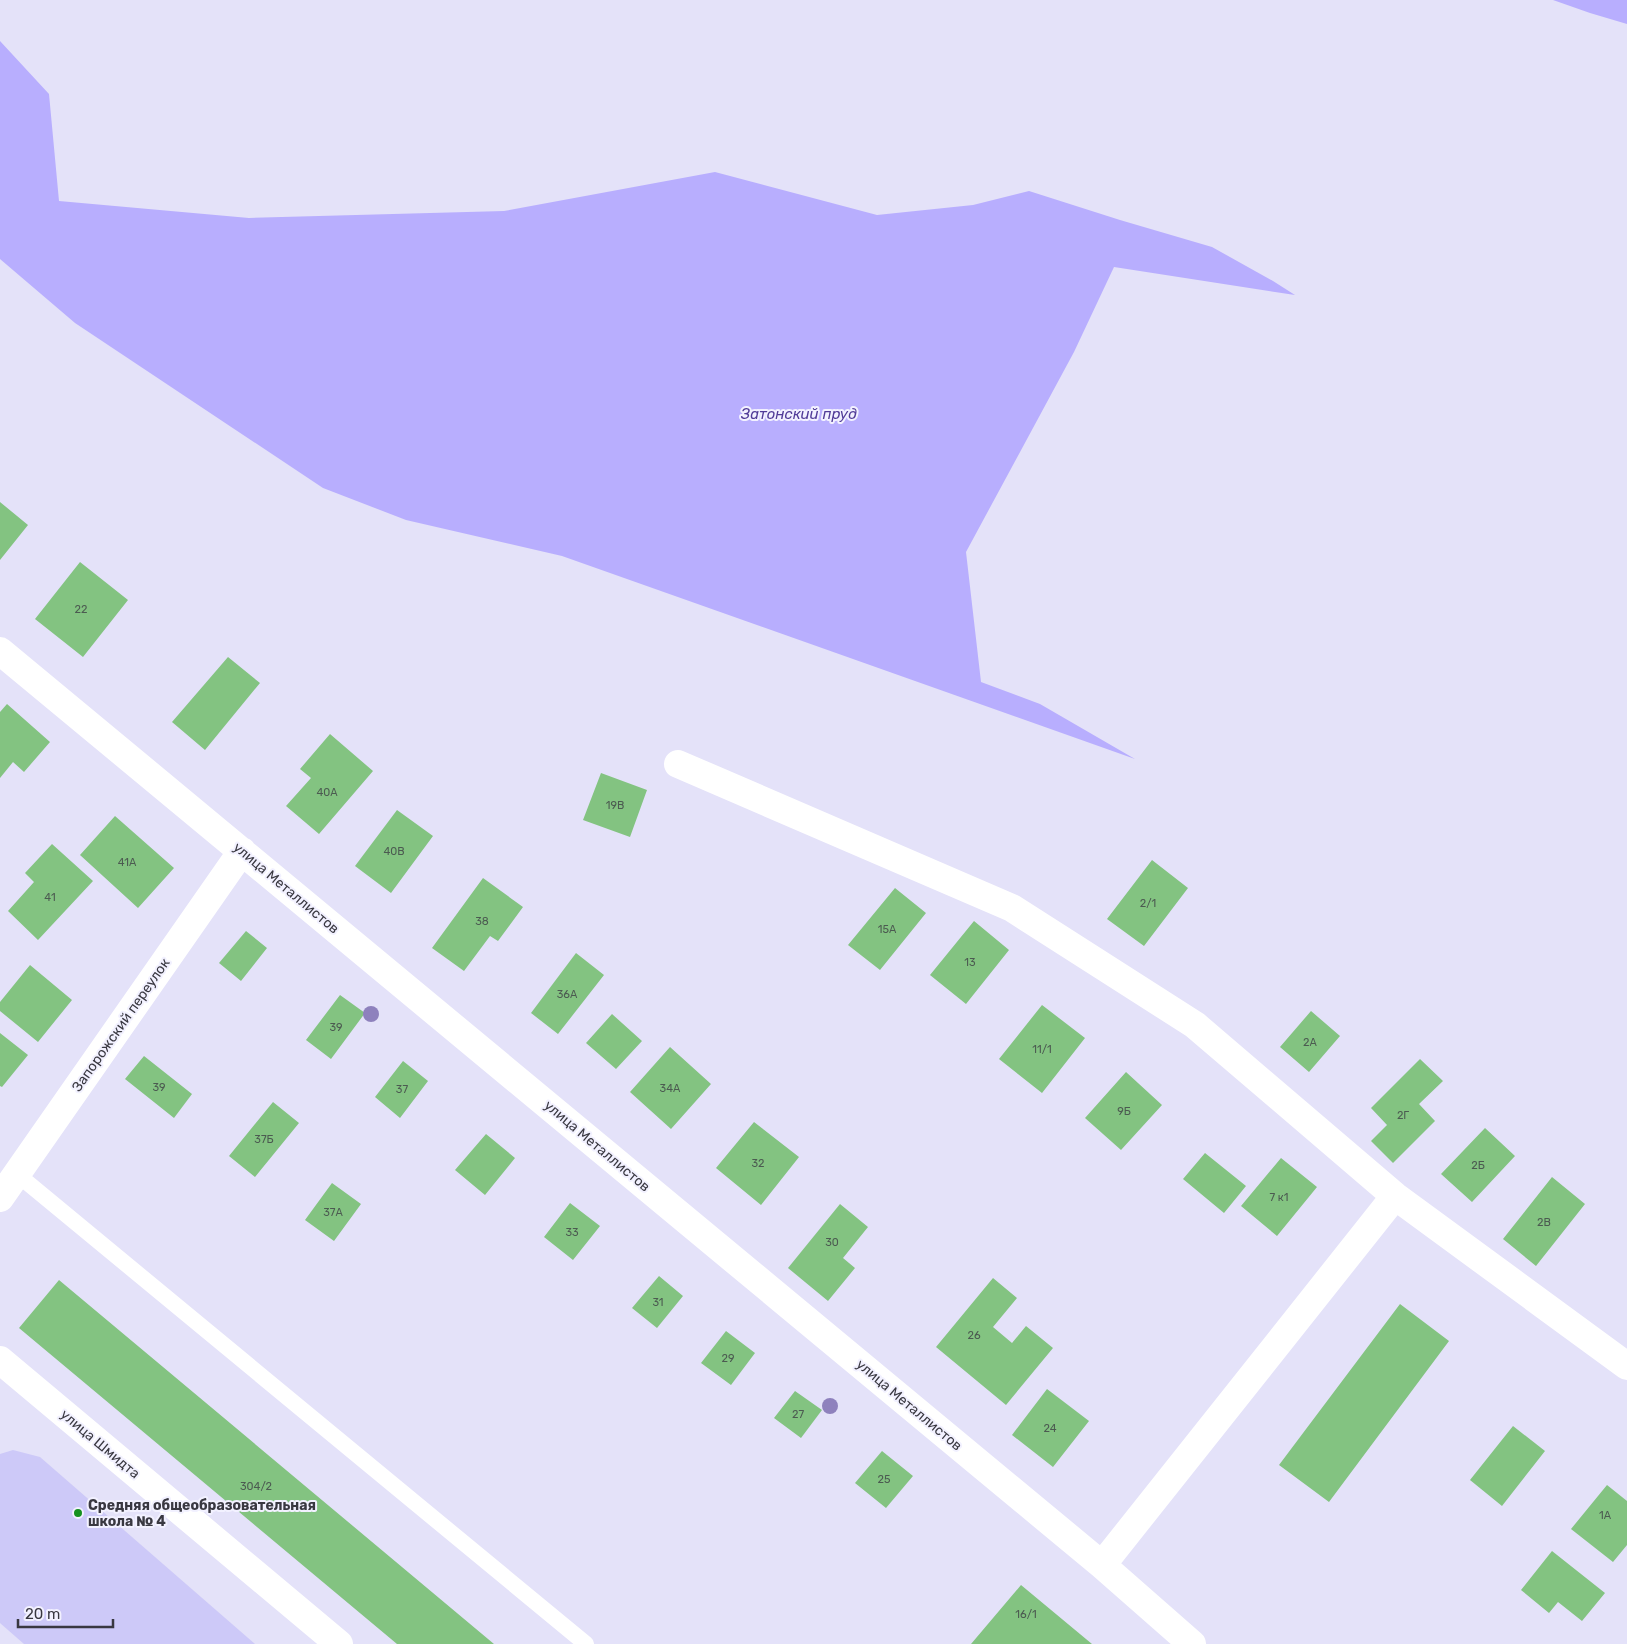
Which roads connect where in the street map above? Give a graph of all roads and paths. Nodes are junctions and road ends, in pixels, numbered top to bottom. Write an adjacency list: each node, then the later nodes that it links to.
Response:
1 (0, 651): 3 (street, улица Металлистов)
2 (678, 764): 5 (street)
3 (242, 851): 4 (street, Запорожский переулок); 9 (street, улица Металлистов)
4 (17, 1174): 6 (street, Запорожский переулок); 11 (lane)
5 (1395, 1196): 8 (street); 9 (street)
6 (0, 1198)
7 (0, 1360): 10 (street, улица Шмидта)
8 (1627, 1366)
9 (1102, 1565): 12 (street, улица Металлистов)
10 (338, 1644)
11 (586, 1644)
12 (1192, 1644)

